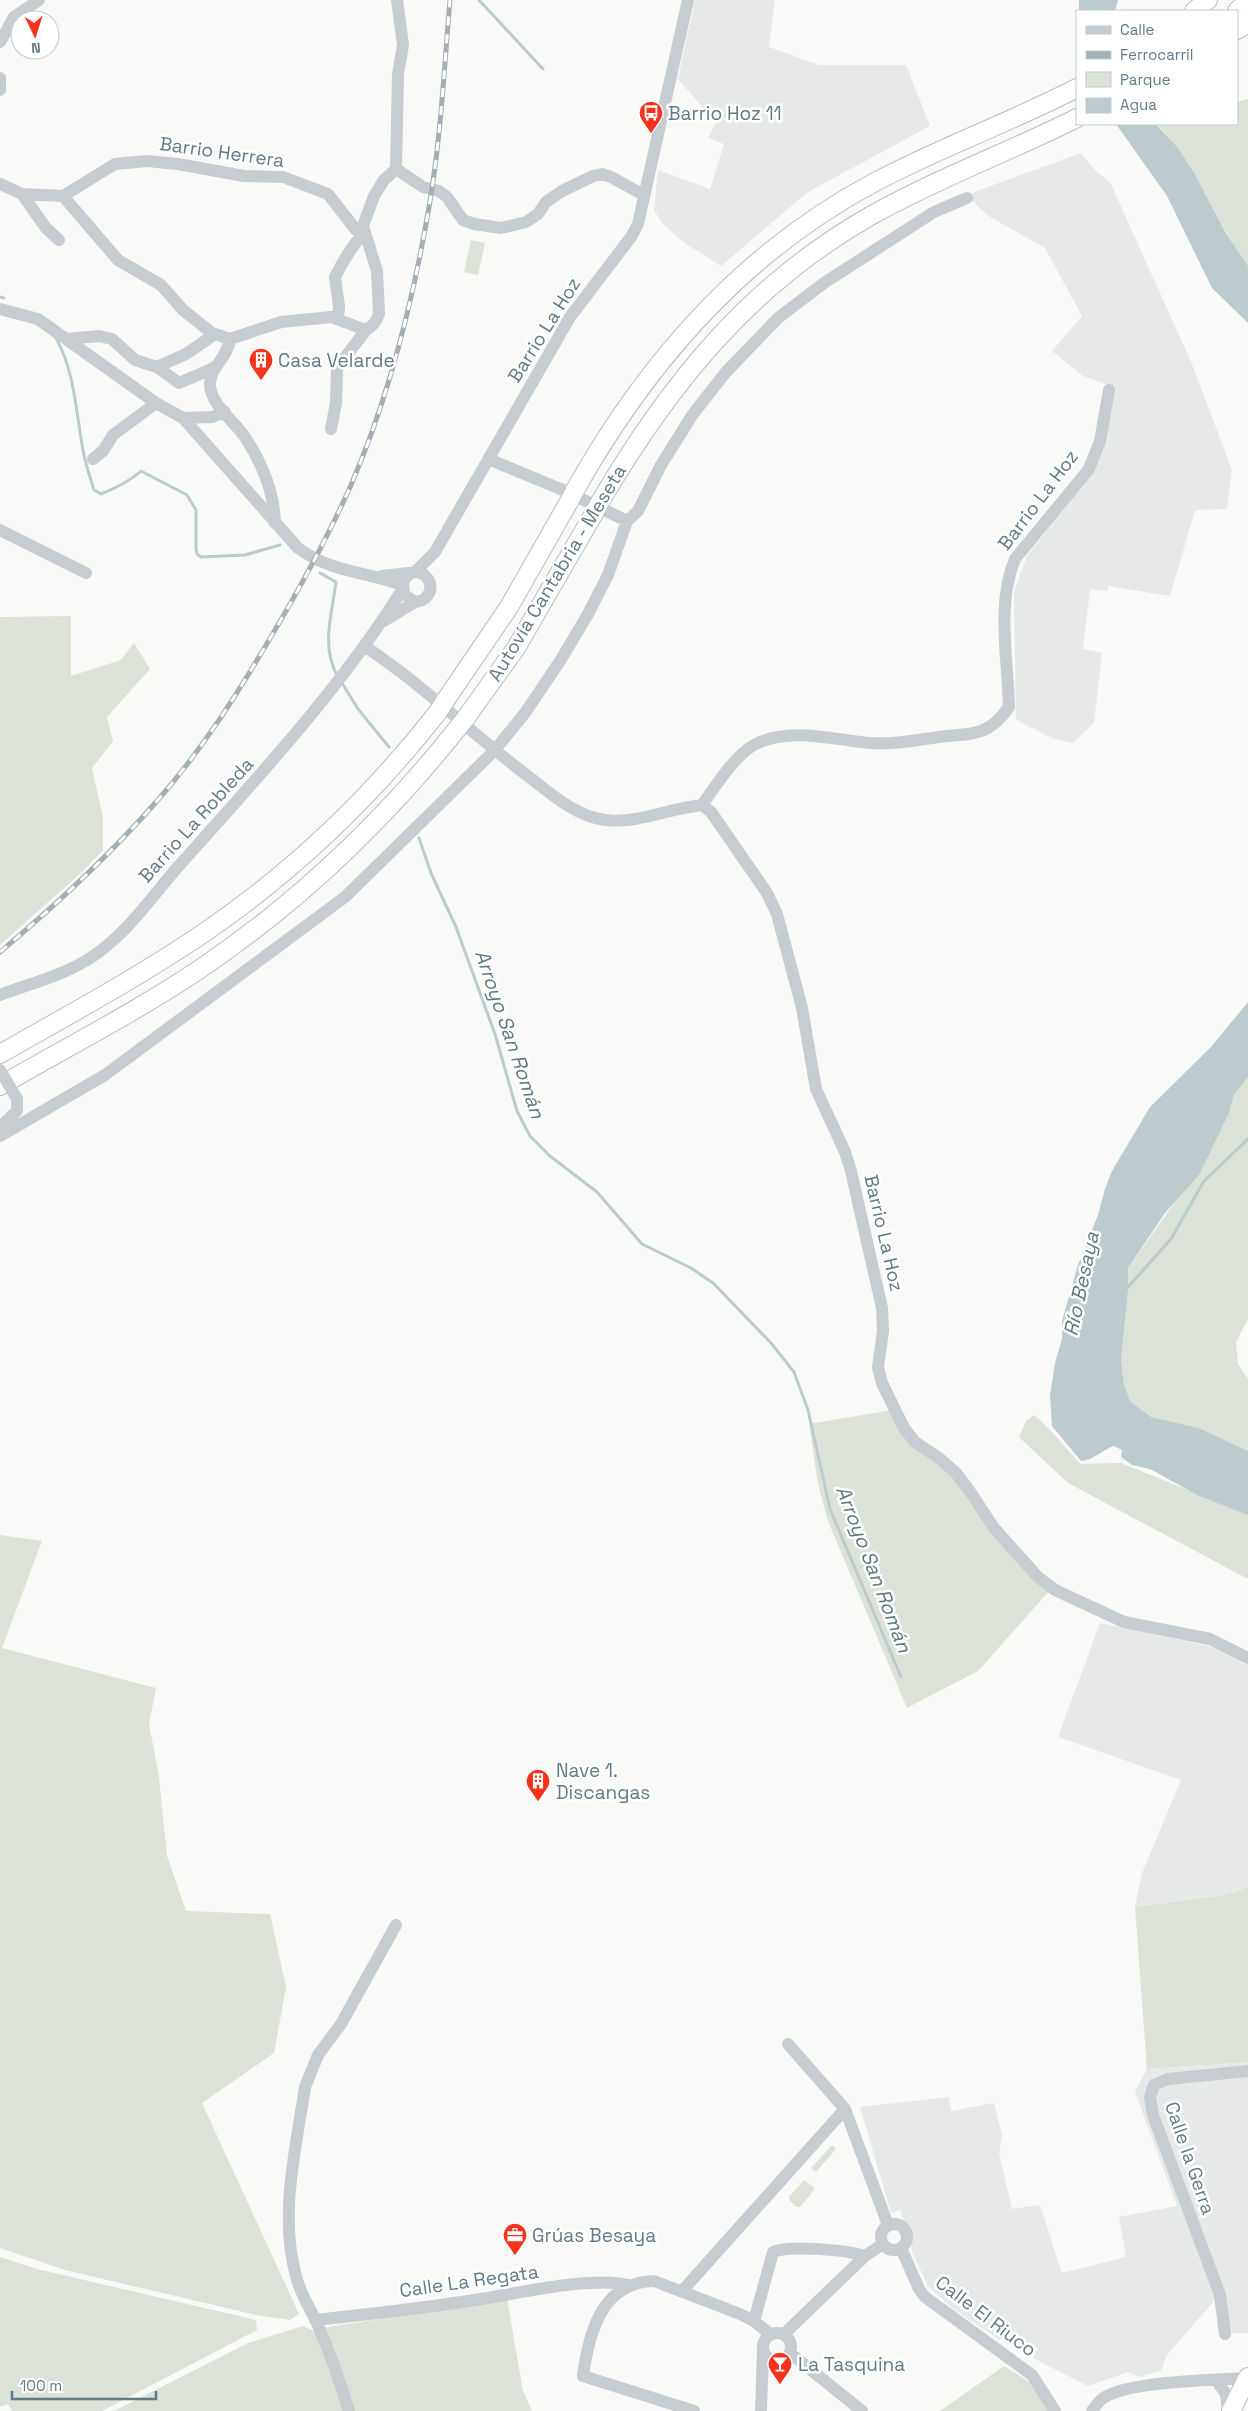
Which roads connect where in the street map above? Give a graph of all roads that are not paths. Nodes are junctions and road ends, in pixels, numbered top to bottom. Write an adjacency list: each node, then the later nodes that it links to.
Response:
1 (39, 0): 10 (street)
2 (397, 0): 19 (street)
3 (688, 0): 22 (street, Barrio La Hoz)
4 (1193, 0): 7 (highway)
5 (1208, 0): 8 (highway)
6 (1248, 1): 9 (highway)
7 (1181, 10)
8 (1195, 10)
9 (1238, 10)
10 (0, 42)
11 (0, 78): 14 (street)
12 (1076, 80): 15 (highway)
13 (1076, 88): 15 (highway, Autovía Cantabria - Meseta)
14 (0, 90)
15 (1044, 100): 57 (highway, Autovía Cantabria - Meseta)
16 (1076, 119): 18 (highway)
17 (1080, 125): 18 (highway)
18 (1061, 131): 59 (highway, Autovía Cantabria - Meseta)
19 (396, 169): 22 (street); 25 (street)
20 (0, 184): 21 (street)
21 (22, 194): 23 (street); 26 (street)
22 (644, 195): 41 (street, Barrio La Hoz)
23 (63, 196): 25 (street, Barrio Herrera); 30 (street)
24 (967, 198): 42 (street)
25 (364, 234): 28 (street); 29 (street, Barrio Herrera)
26 (59, 240)
27 (0, 309): 32 (street)
28 (338, 318): 29 (street); 31 (street)
29 (366, 330): 39 (street, Barrio Herrera)
30 (216, 334): 31 (street); 33 (street)
31 (230, 339): 34 (street)
32 (67, 340): 33 (street); 36 (street)
33 (157, 367): 34 (street)
34 (216, 367): 37 (street)
35 (1109, 390): 55 (street, Barrio La Hoz)
36 (156, 403): 38 (street); 40 (street)
37 (225, 412): 38 (street); 43 (street)
38 (183, 418): 43 (street)
39 (331, 429)
40 (93, 459)
41 (488, 459): 42 (street); 45 (street, Barrio La Hoz)
42 (627, 521): 54 (street)
43 (276, 523): 48 (street)
44 (0, 530): 46 (street)
45 (436, 552): 47 (street, Barrio La Hoz); 49 (street, Barrio La Hoz)
46 (86, 573)
47 (412, 573): 48 (street); 49 (street); 50 (street)
48 (378, 576): 50 (street)
49 (430, 581): 51 (street)
50 (402, 588): 51 (street); 52 (street, Barrio La Robleda)
51 (415, 602): 52 (street, Barrio La Robleda)
52 (382, 622): 53 (street, Barrio La Robleda)
53 (364, 646): 54 (street); 56 (street, Barrio La Robleda)
54 (494, 751): 55 (street); 61 (street)
55 (702, 805): 64 (street, Barrio La Hoz)
56 (0, 995)
57 (0, 1054)
58 (0, 1070): 60 (street, bridge)
59 (0, 1086)
60 (17, 1099): 61 (street); 62 (street)
61 (35, 1116): 63 (street)
62 (0, 1127)
63 (0, 1136)
64 (1248, 1658)
65 (396, 1925): 75 (street)
66 (788, 2044): 68 (street)
67 (1248, 2072): 79 (street, Calle la Gerra)
68 (845, 2109): 69 (street); 74 (street)
69 (888, 2225): 70 (street); 71 (street)
70 (882, 2244): 71 (street); 72 (street)
71 (901, 2248): 90 (street, Calle El Riuco)
72 (865, 2256): 76 (street); 78 (street)
73 (628, 2285): 74 (street); 75 (street, Calle La Regata); 87 (street)
74 (683, 2290): 76 (street)
75 (315, 2320): 86 (street)
76 (754, 2321): 77 (street)
77 (770, 2334): 78 (street); 80 (street)
78 (784, 2334): 81 (street)
79 (1225, 2334)
80 (763, 2350): 82 (street); 83 (street)
81 (790, 2353): 82 (street); 89 (street)
82 (772, 2360): 83 (street)
83 (763, 2379): 88 (street)
84 (1223, 2380): 85 (street); 91 (street); 92 (street)
85 (1245, 2383): 92 (highway)
86 (349, 2411)
87 (694, 2411)
88 (762, 2411)
89 (862, 2411)
90 (1055, 2411)
91 (1092, 2411)
92 (1230, 2411)

